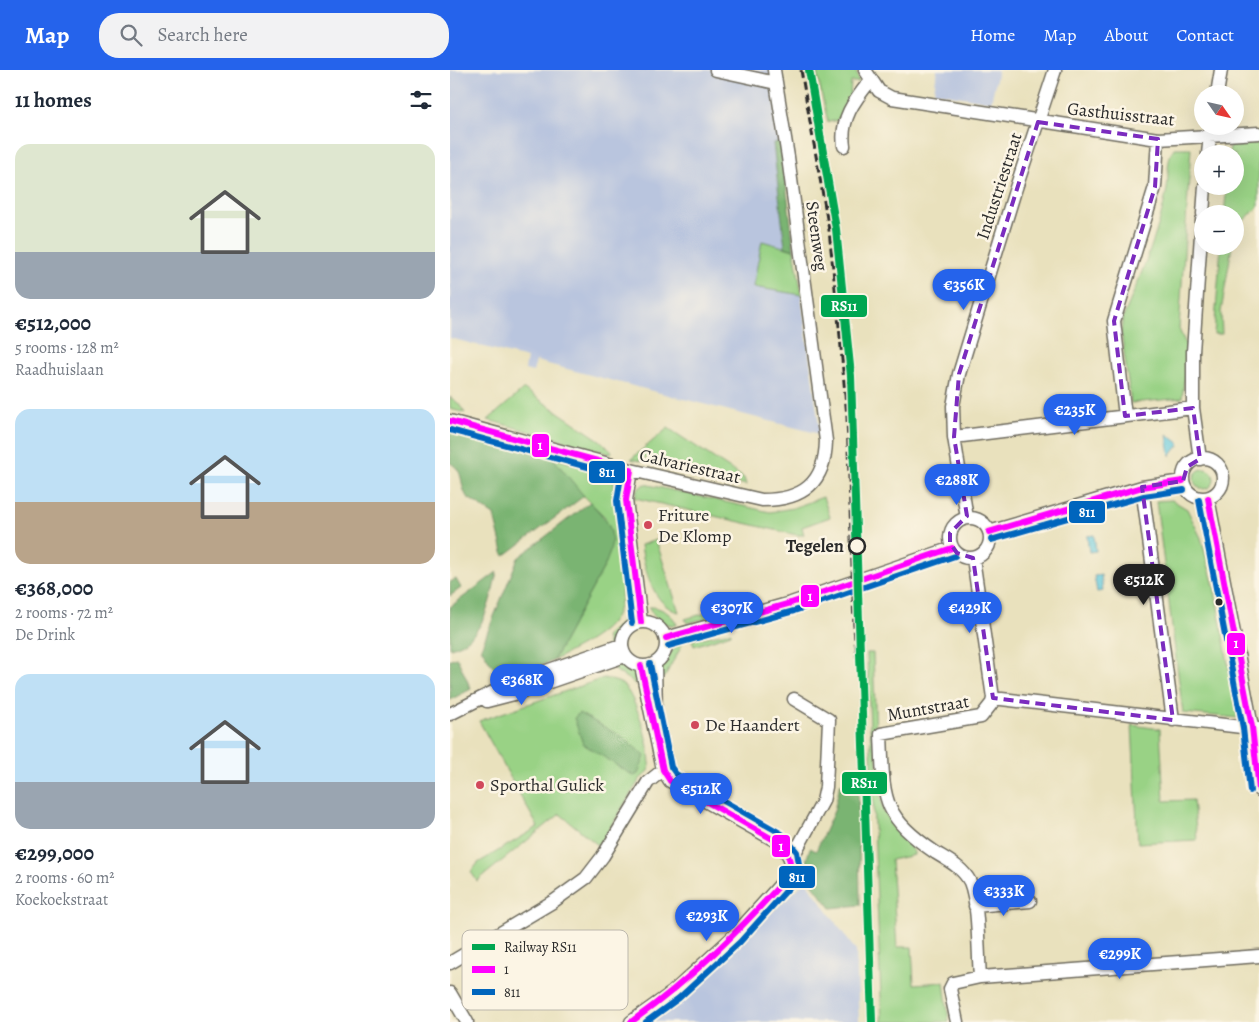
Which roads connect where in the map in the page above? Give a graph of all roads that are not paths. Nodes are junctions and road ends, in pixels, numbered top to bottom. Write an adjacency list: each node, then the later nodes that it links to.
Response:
1 (716, 70): 6 (street)
2 (774, 70): 6 (street, Steenweg)
3 (1055, 70): 8 (street, Industriestraat)
4 (1222, 70): 7 (street)
5 (868, 75): 8 (street, Gasthuisstraat); 13 (street)
6 (776, 83): 23 (street, Steenweg)
7 (1219, 85)
8 (1038, 122): 12 (street, Gasthuisstraat); 18 (street, Industriestraat)
9 (1244, 132): 11 (street, Gasthuisstraat)
10 (1194, 133): 12 (street, Gasthuisstraat)
11 (1259, 133)
12 (1158, 139): 16 (street)
13 (844, 146)
14 (1200, 255): 15 (street)
15 (1193, 408): 16 (street); 19 (street)
16 (1125, 416): 18 (street)
17 (450, 421): 20 (street, Calvariestraat)
18 (954, 437): 25 (street, Industriestraat)
19 (1200, 459): 21 (street); 24 (street)
20 (631, 470): 23 (street, Calvariestraat); 29 (street)
21 (1184, 481): 22 (street); 24 (street)
22 (1142, 487): 26 (street); 37 (street)
23 (805, 489)
24 (1208, 498): 38 (street)
25 (967, 518): 26 (street); 27 (street)
26 (989, 532): 28 (street)
27 (952, 548): 28 (street); 30 (street)
28 (972, 558): 34 (street)
29 (641, 622): 30 (street); 31 (street)
30 (666, 638): 32 (street)
31 (623, 650): 33 (street); 36 (street)
32 (655, 664): 33 (street); 39 (street)
33 (641, 666): 39 (street)
34 (993, 698): 37 (street, Muntstraat); 44 (street, Muntstraat)
35 (794, 699): 42 (street)
36 (450, 714)
37 (1173, 720): 38 (street, Muntstraat)
38 (1255, 728): 41 (street)
39 (657, 744): 40 (street)
40 (662, 770): 42 (street); 45 (street)
41 (1259, 790)
42 (791, 860): 52 (street)
43 (1030, 901): 44 (street)
44 (974, 906): 49 (street)
45 (506, 930)
46 (1259, 956): 49 (street)
47 (462, 957): 48 (street)
48 (450, 964)
49 (980, 977): 53 (street)
50 (450, 993): 51 (street)
51 (467, 1022)
52 (631, 1022)
53 (957, 1022)

